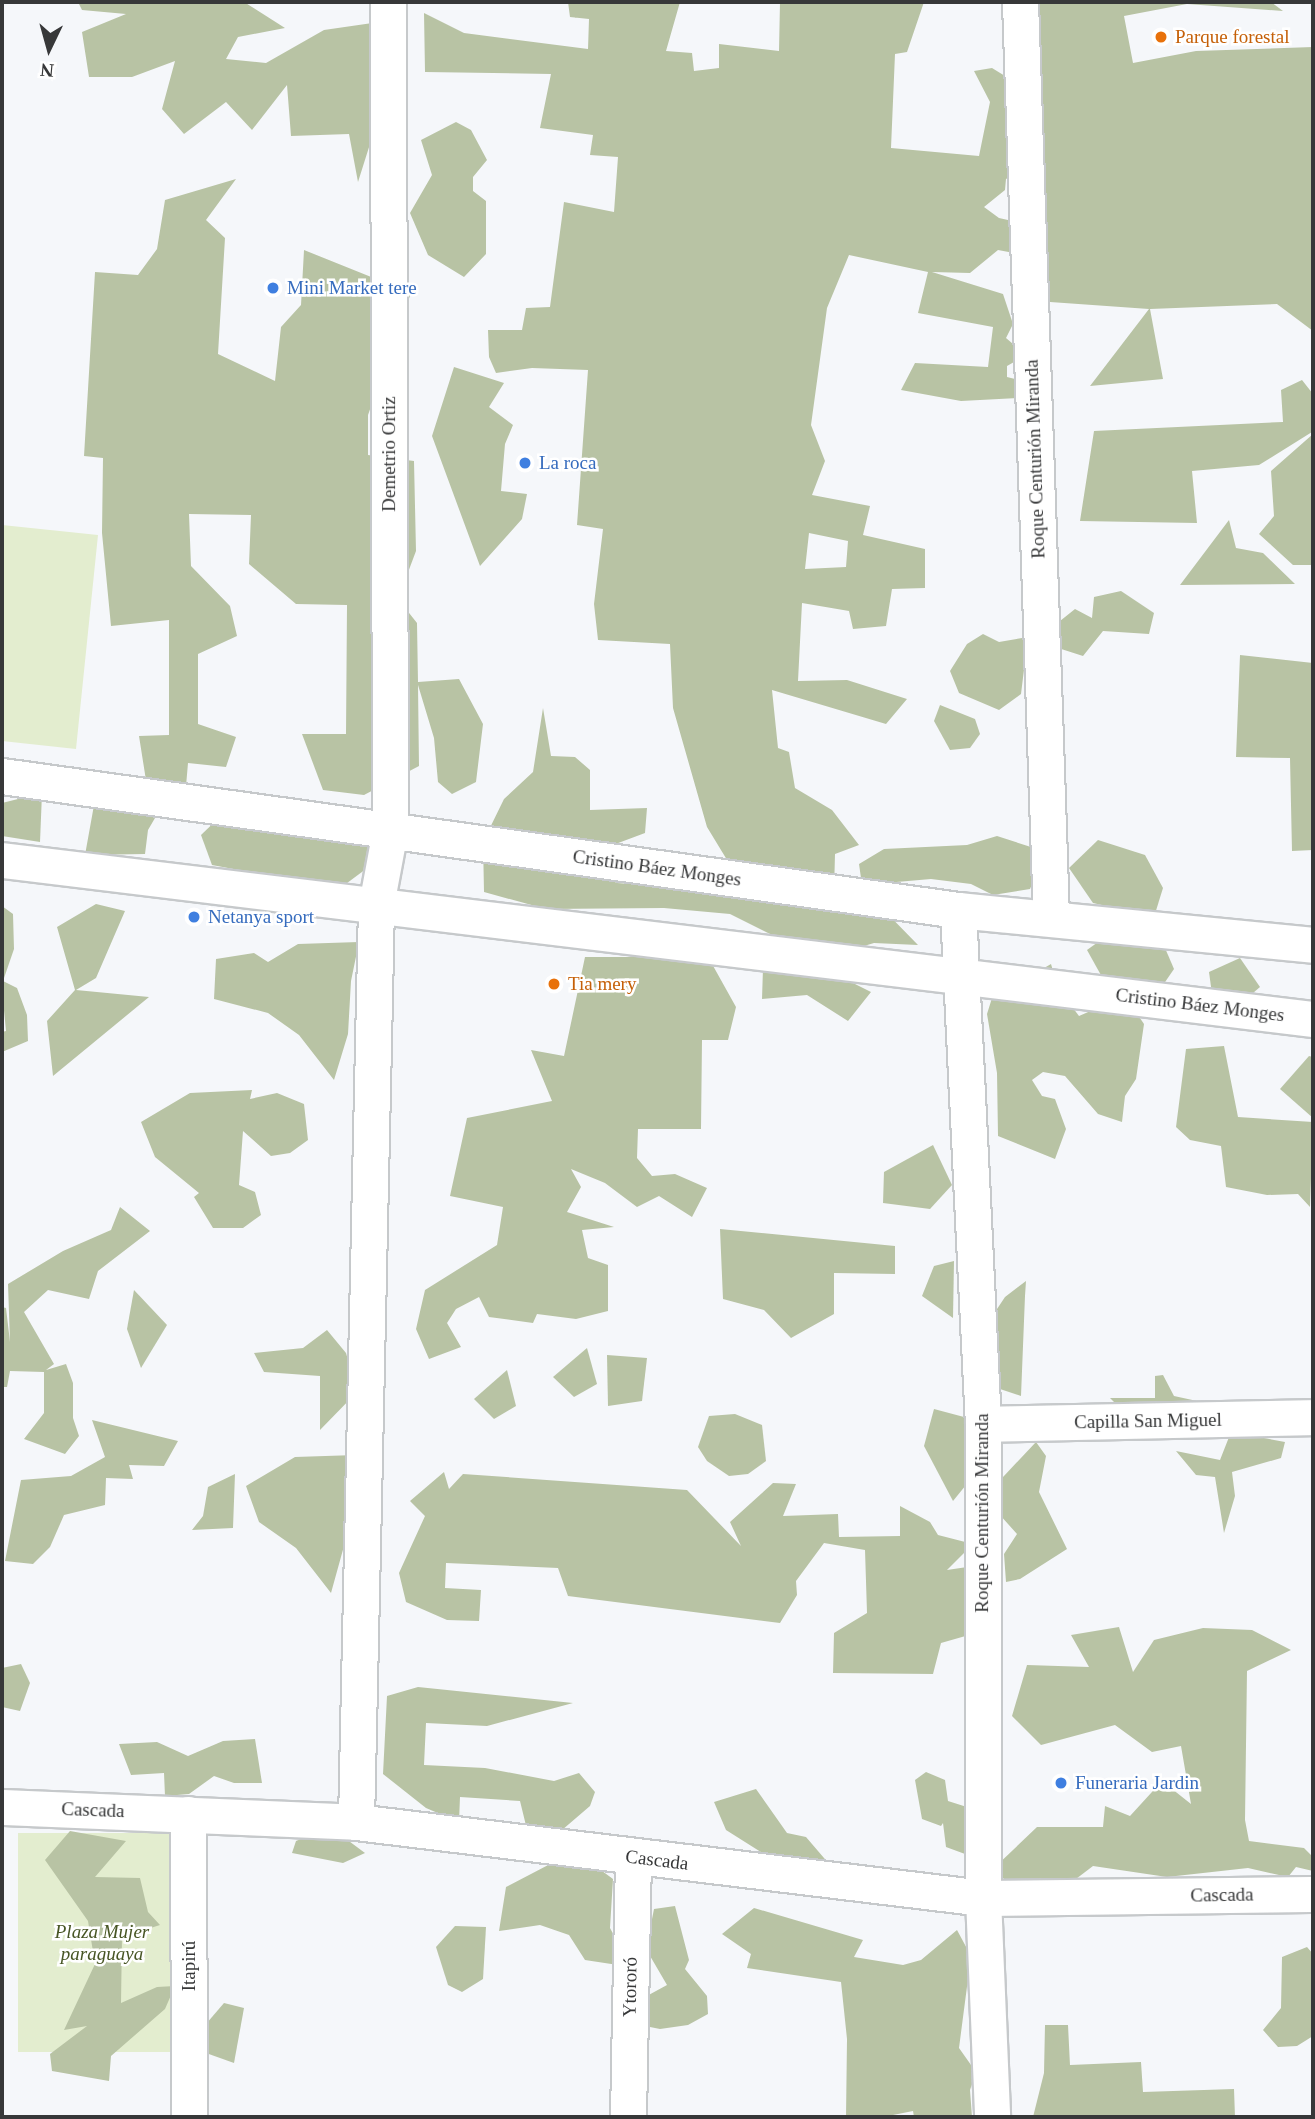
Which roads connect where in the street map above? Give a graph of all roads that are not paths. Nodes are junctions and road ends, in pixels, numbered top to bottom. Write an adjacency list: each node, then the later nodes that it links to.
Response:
1 (388, 2): 4 (street, Demetrio Ortiz)
2 (1020, 2): 8 (street, Roque Centurión Miranda)
3 (2, 776): 4 (street, Cristino Báez Monges)
4 (390, 830): 6 (street, Demetrio Ortiz); 7 (street, Cristino Báez Monges)
5 (2, 860): 6 (street, Cristino Báez Monges)
6 (376, 905): 10 (street, Cristino Báez Monges); 16 (street, Demetrio Ortiz)
7 (958, 910): 8 (street, Cristino Báez Monges); 10 (street, Roque Centurión Miranda)
8 (1051, 917): 9 (street, Cristino Báez Monges)
9 (1313, 945)
10 (961, 976): 11 (street, Cristino Báez Monges); 13 (street, Roque Centurión Miranda)
11 (1313, 1019)
12 (1313, 1417): 13 (street, Capilla San Miguel)
13 (983, 1424): 19 (street, Roque Centurión Miranda)
14 (2, 1807): 15 (street, Cascada)
15 (188, 1814): 16 (street, Cascada); 20 (street, Itapirú)
16 (356, 1822): 17 (street, Cascada)
17 (633, 1857): 19 (street, Cascada); 21 (street, Ytororó)
18 (1313, 1894): 19 (street, Cascada)
19 (983, 1898): 22 (street, Roque Centurión Miranda)
20 (189, 2117)
21 (628, 2117)
22 (992, 2117)

